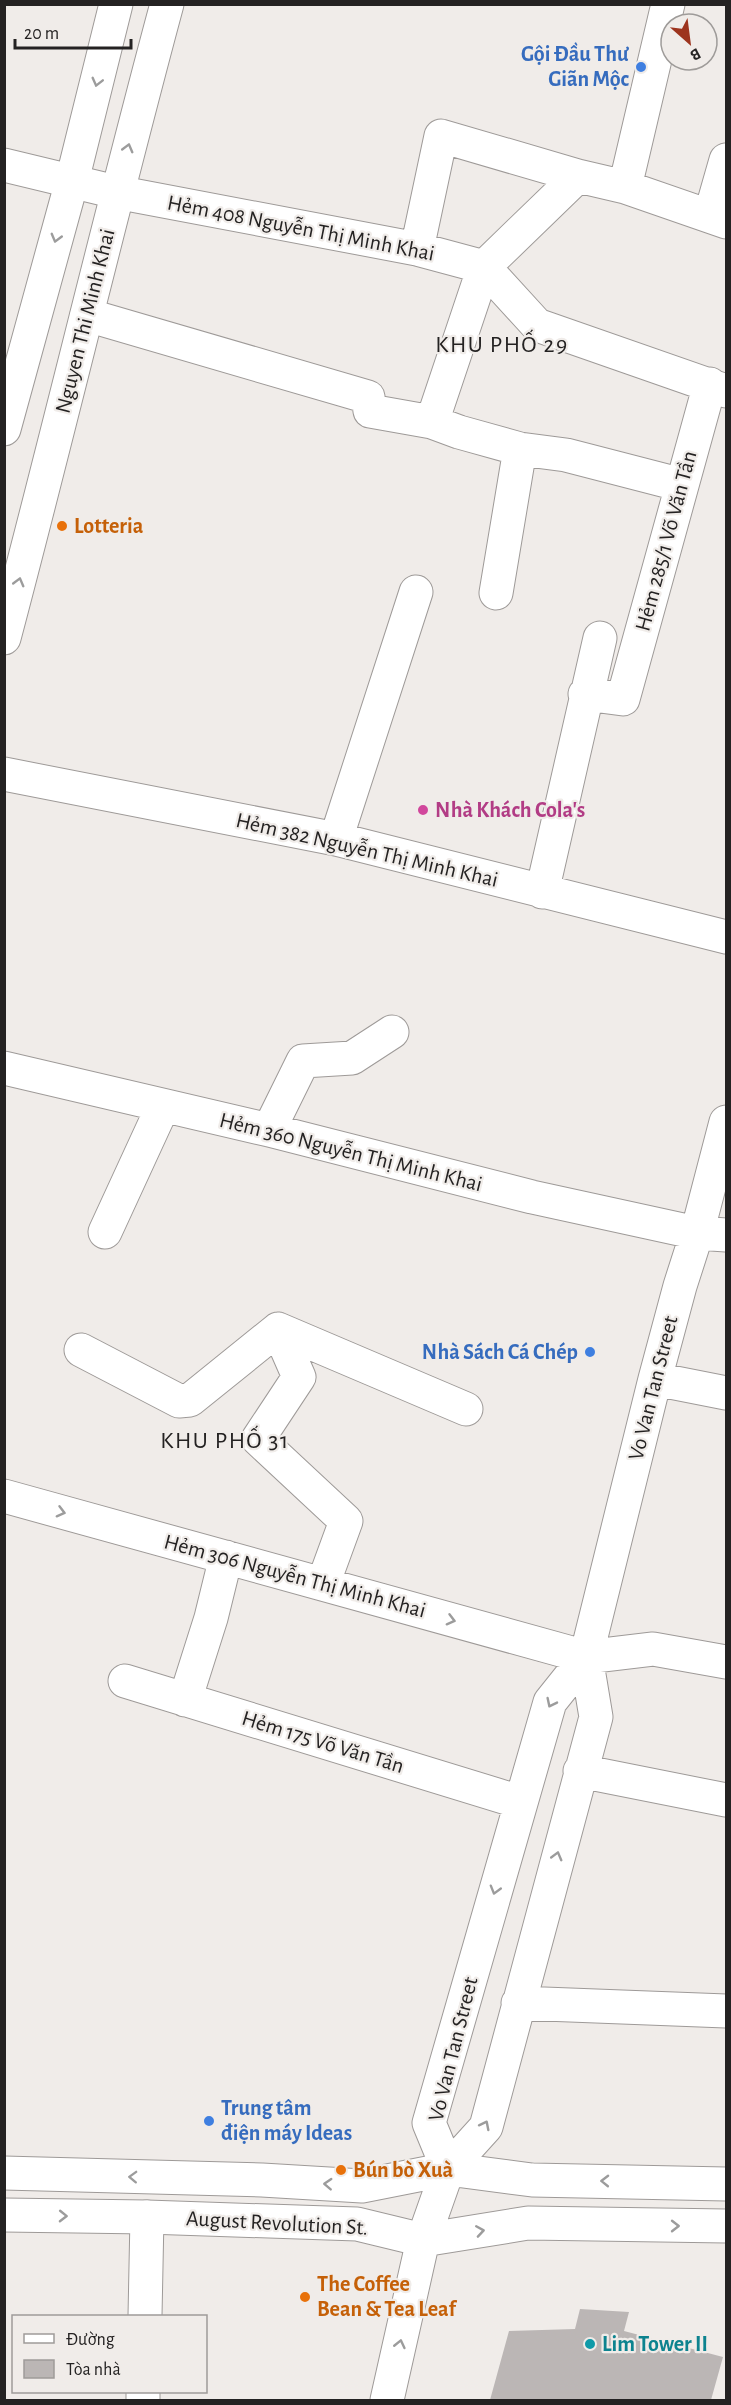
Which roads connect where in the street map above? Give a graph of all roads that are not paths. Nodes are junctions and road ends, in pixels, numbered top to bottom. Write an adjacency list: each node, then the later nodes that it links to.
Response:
1 (116, 4): 7 (street, one-way to 7)
2 (167, 4): 9 (street, Nguyen Thi Minh Khai, one-way to 2)
3 (668, 4): 8 (street)
4 (726, 160): 10 (street)
5 (4, 165): 7 (street, Hẻm 408 Nguyễn Thị Minh Khai)
6 (578, 176): 8 (street); 11 (street); 12 (street)
7 (72, 181): 9 (street, Hẻm 408 Nguyễn Thị Minh Khai); 16 (street, one-way to 16)
8 (625, 187): 10 (street)
9 (116, 192): 11 (street, Hẻm 408 Nguyễn Thị Minh Khai); 13 (street, Nguyen Thi Minh Khai)
10 (718, 219)
11 (417, 249): 12 (street, Hẻm 408 Nguyễn Thị Minh Khai)
12 (484, 267): 14 (street); 15 (street)
13 (87, 315): 15 (street); 21 (street, Nguyen Thi Minh Khai, one-way to 13)
14 (718, 387): 18 (street, Hẻm 285/1 Võ Văn Tần)
15 (432, 422): 17 (street)
16 (4, 429)
17 (520, 449): 18 (street); 20 (street)
18 (681, 485): 23 (street, Hẻm 285/1 Võ Văn Tần)
19 (416, 592): 25 (street)
20 (496, 593)
21 (4, 638)
22 (600, 638): 23 (street)
23 (585, 694): 26 (street)
24 (4, 774): 25 (street, Hẻm 382 Nguyễn Thị Minh Khai)
25 (336, 839): 26 (street, Hẻm 382 Nguyễn Thị Minh Khai)
26 (542, 892): 27 (street, Hẻm 382 Nguyễn Thị Minh Khai)
27 (726, 938)
28 (392, 1032): 32 (street)
29 (4, 1068): 30 (street, Hẻm 360 Nguyễn Thị Minh Khai)
30 (163, 1106): 32 (street, Hẻm 360 Nguyễn Thị Minh Khai); 33 (street)
31 (726, 1122): 34 (street, Vo Van Tan Street)
32 (269, 1130): 34 (street, Hẻm 360 Nguyễn Thị Minh Khai)
33 (105, 1232)
34 (712, 1234): 37 (street, Vo Van Tan Street)
35 (278, 1329): 36 (street); 39 (street); 42 (street)
36 (81, 1350)
37 (655, 1379): 38 (street); 43 (street, Vo Van Tan Street)
38 (726, 1393)
39 (466, 1409)
40 (4, 1496): 41 (street, Hẻm 306 Nguyễn Thị Minh Khai, one-way to 41)
41 (226, 1557): 42 (street, Hẻm 306 Nguyễn Thị Minh Khai); 46 (street)
42 (324, 1584): 43 (street, Hẻm 306 Nguyễn Thị Minh Khai, one-way to 43)
43 (586, 1657): 44 (street); 47 (street, Vo Van Tan Street); 49 (street, Vo Van Tan Street, one-way to 49)
44 (726, 1662)
45 (125, 1681): 46 (street, Hẻm 175 Võ Văn Tần)
46 (185, 1700): 49 (street, Hẻm 175 Võ Văn Tần)
47 (580, 1771): 48 (street); 50 (street, Vo Van Tan Street, one-way to 47)
48 (726, 1800)
49 (520, 1802): 52 (street, Vo Van Tan Street, one-way to 52)
50 (518, 2003): 51 (street); 52 (street, Vo Van Tan Street, one-way to 50)
51 (726, 2012)
52 (448, 2169): 53 (street, August Revolution St., one-way to 53); 54 (street, August Revolution St., one-way to 52); 58 (street)
53 (4, 2173)
54 (726, 2184)
55 (4, 2215): 56 (street, August Revolution St., one-way to 56)
56 (147, 2217): 58 (street, August Revolution St.); 59 (street)
57 (726, 2226): 58 (street, August Revolution St., one-way to 57)
58 (423, 2240): 60 (street, one-way to 58)
59 (145, 2315)
60 (387, 2400)

